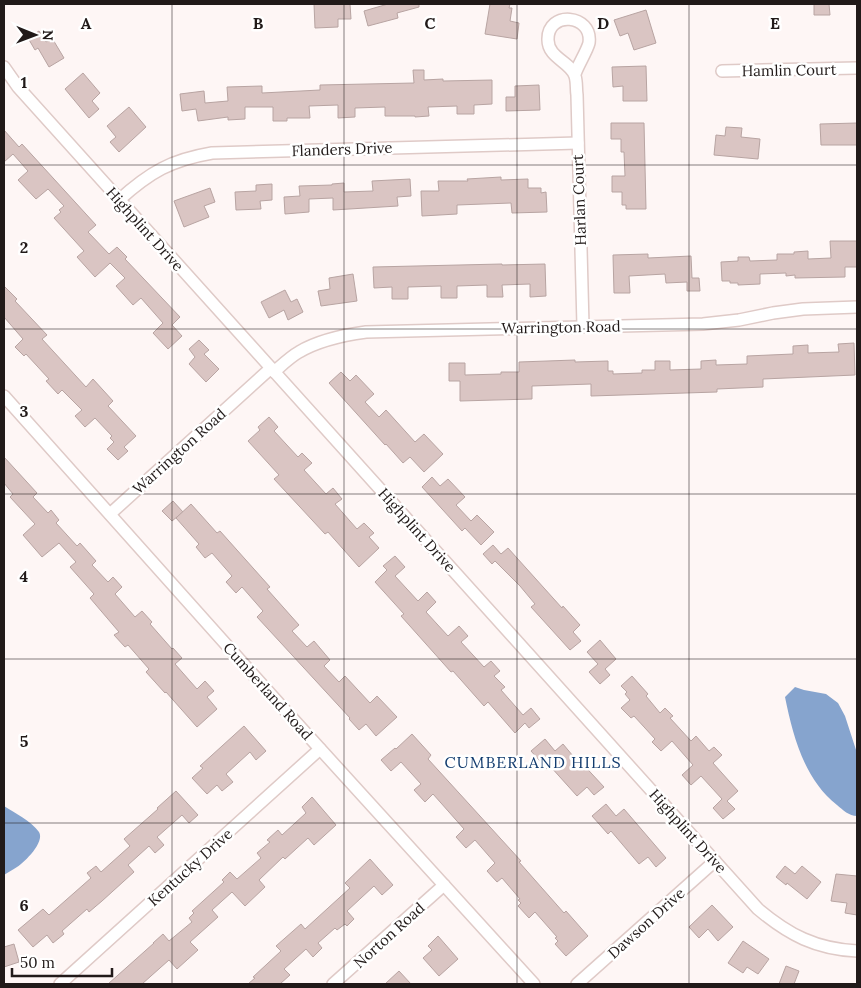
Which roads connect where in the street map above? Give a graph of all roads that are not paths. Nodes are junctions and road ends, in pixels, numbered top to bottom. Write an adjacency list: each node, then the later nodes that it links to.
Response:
1 (4, 67): 6 (street, Highplint Drive)
2 (857, 68): 3 (street, Hamlin Court)
3 (722, 71)
4 (575, 74): 4 (street); 5 (street, Harlan Court)
5 (578, 143): 6 (street, Flanders Drive); 8 (street, Harlan Court)
6 (119, 200): 9 (street, Highplint Drive)
7 (857, 307): 8 (street, Warrington Road)
8 (583, 326): 9 (street, Warrington Road)
9 (272, 370): 11 (street, Warrington Road); 13 (street, Highplint Drive)
10 (4, 396): 11 (street, Cumberland Road)
11 (110, 514): 12 (street, Cumberland Road)
12 (320, 749): 14 (street, Cumberland Road); 16 (street, Kentucky Drive)
13 (715, 861): 15 (street, Highplint Drive); 19 (street, Dawson Drive)
14 (444, 886): 17 (street, Norton Road); 18 (street, Cumberland Road)
15 (857, 951)
16 (60, 984)
17 (333, 984)
18 (534, 984)
19 (577, 984)

